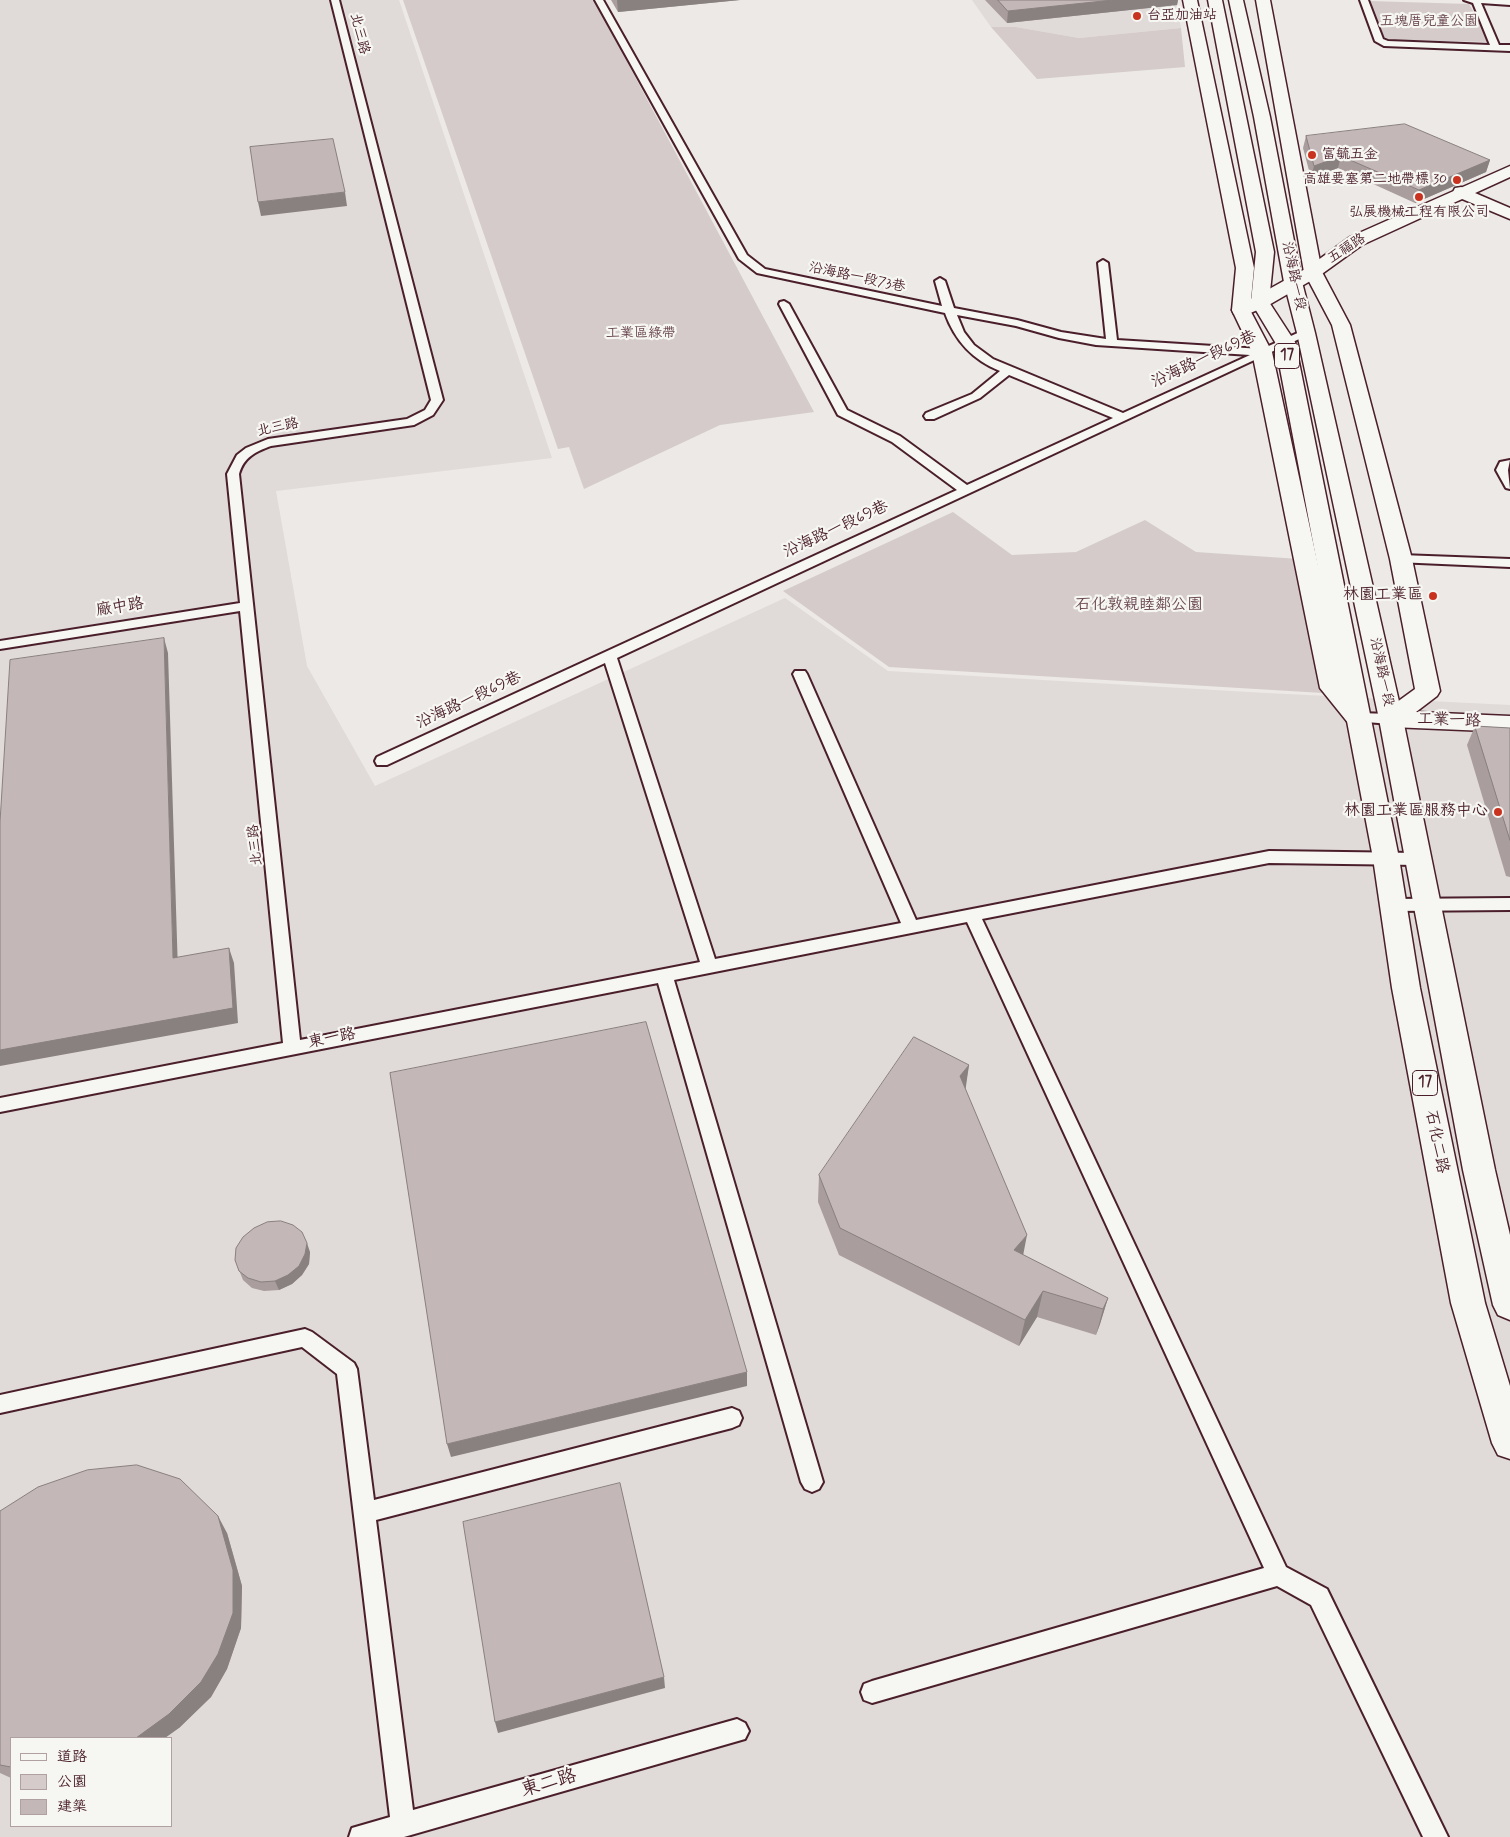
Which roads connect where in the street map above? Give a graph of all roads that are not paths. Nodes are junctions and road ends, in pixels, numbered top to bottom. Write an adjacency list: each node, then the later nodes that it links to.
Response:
1 (335, 0): 36 (lane, 北三路)
2 (599, 0): 23 (lane, 沿海路一段73巷)
3 (1190, 0): 22 (main road)
4 (1214, 0): 20 (main road, 沿海路一段)
5 (1236, 0): 19 (main road, 沿海路一段 / 17)
6 (1263, 0): 17 (main road, 沿海路一段)
7 (1364, 0): 11 (lane)
8 (1468, 0): 9 (lane)
9 (1476, 0): 10 (lane); 11 (lane)
10 (1510, 2)
11 (1496, 48): 12 (lane)
12 (1510, 48)
13 (1510, 171): 14 (main road, 五福路)
14 (1461, 192): 15 (main road); 17 (main road, 五福路)
15 (1510, 214)
16 (1103, 263): 26 (lane)
17 (1313, 272): 19 (main road, 五福路); 34 (main road, 沿海路一段)
18 (940, 280): 23 (lane)
19 (1293, 282): 20 (main road, 五福路); 24 (main road, 沿海路一段 / 17)
20 (1260, 302): 22 (main road, 五福路); 25 (main road, 沿海路一段 / 17)
21 (784, 304): 33 (lane)
22 (1241, 310): 27 (main road)
23 (950, 311): 26 (lane, 沿海路一段73巷); 28 (lane)
24 (1306, 333): 25 (lane, 沿海路一段69巷); 41 (main road, 沿海路一段 / 17)
25 (1284, 342): 27 (lane, 沿海路一段69巷); 40 (main road, 沿海路一段 / 17)
26 (1112, 343): 27 (lane, 沿海路一段73巷)
27 (1262, 352): 30 (lane, 沿海路一段69巷); 40 (main road)
28 (1009, 370): 29 (lane); 30 (lane)
29 (930, 416)
30 (1122, 417): 33 (lane, 沿海路一段69巷)
31 (1510, 464): 32 (lane)
32 (1510, 485)
33 (966, 490): 38 (lane, 沿海路一段69巷)
34 (1401, 559): 35 (lane); 41 (main road, 沿海路一段)
35 (1510, 563)
36 (246, 606): 37 (lane, 廠中路); 53 (lane, 北三路)
37 (0, 645)
38 (609, 655): 43 (lane, 沿海路一段69巷); 51 (lane)
39 (800, 674): 50 (lane)
40 (1358, 718): 41 (lane, 工業一路); 44 (main road, 石化二路 / 17)
41 (1391, 719): 42 (main road, 工業一路); 45 (main road, 17)
42 (1510, 724)
43 (382, 761)
44 (1386, 858): 45 (lane, 東一路); 47 (main road, 石化二路 / 17); 49 (lane, 東一路)
45 (1418, 859): 48 (main road, 17)
46 (1510, 904): 48 (lane)
47 (1394, 905): 48 (lane); 58 (main road, 石化二路 / 17)
48 (1427, 905): 55 (main road, 17)
49 (971, 914): 50 (lane, 東一路); 61 (lane)
50 (910, 926): 51 (lane, 東一路)
51 (710, 965): 52 (lane, 東一路)
52 (664, 974): 53 (lane, 東一路); 59 (lane)
53 (292, 1047): 54 (lane, 東一路)
54 (0, 1105)
55 (1510, 1305)
56 (0, 1404): 60 (lane)
57 (732, 1418): 60 (lane)
58 (1510, 1443)
59 (812, 1482)
60 (365, 1512): 64 (lane)
61 (1278, 1575): 62 (lane); 66 (lane)
62 (872, 1692)
63 (737, 1732): 64 (lane, 東二路)
64 (403, 1825): 65 (lane, 東二路)
65 (361, 1837)
66 (1436, 1837)

